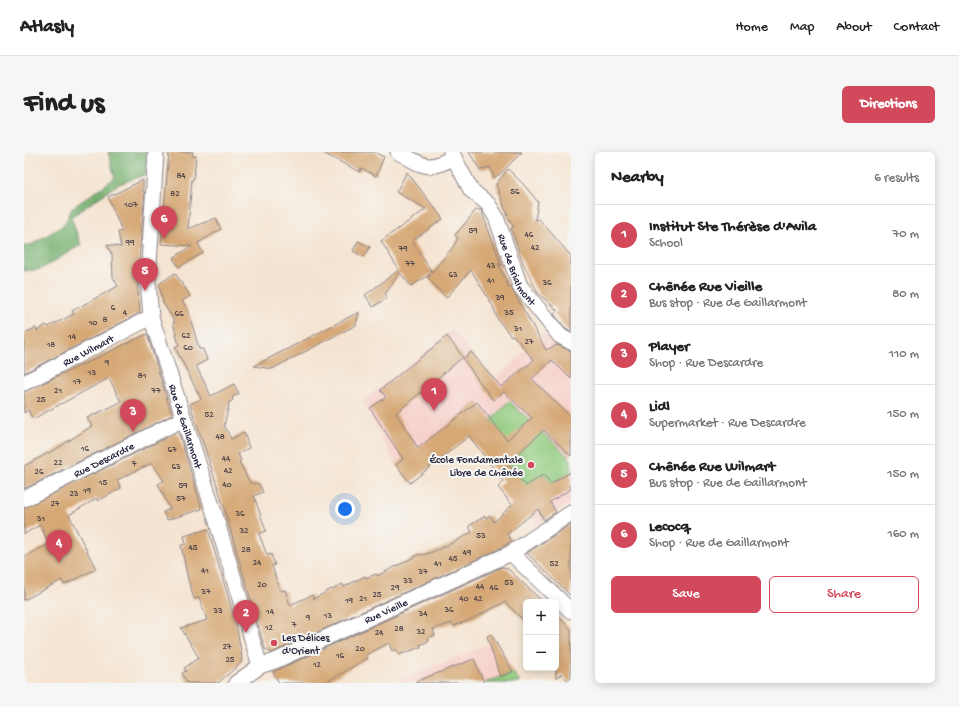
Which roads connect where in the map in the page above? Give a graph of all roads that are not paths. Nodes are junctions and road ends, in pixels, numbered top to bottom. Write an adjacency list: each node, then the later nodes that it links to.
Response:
1 (156, 152): 4 (street, Rue de Gaillarmont)
2 (398, 152): 3 (street)
3 (452, 154): 5 (street, Rue de Brialmont)
4 (151, 318): 6 (street, Rue Wilmart); 7 (street, Rue de Gaillarmont)
5 (571, 342)
6 (24, 383)
7 (183, 419): 8 (street, Rue Descardre); 12 (street, Rue de Gaillarmont)
8 (24, 499)
9 (571, 513): 10 (street, Rue Vieille)
10 (511, 553): 11 (street); 12 (street, Rue Vieille)
11 (571, 611)
12 (260, 666): 13 (street)
13 (236, 683)

